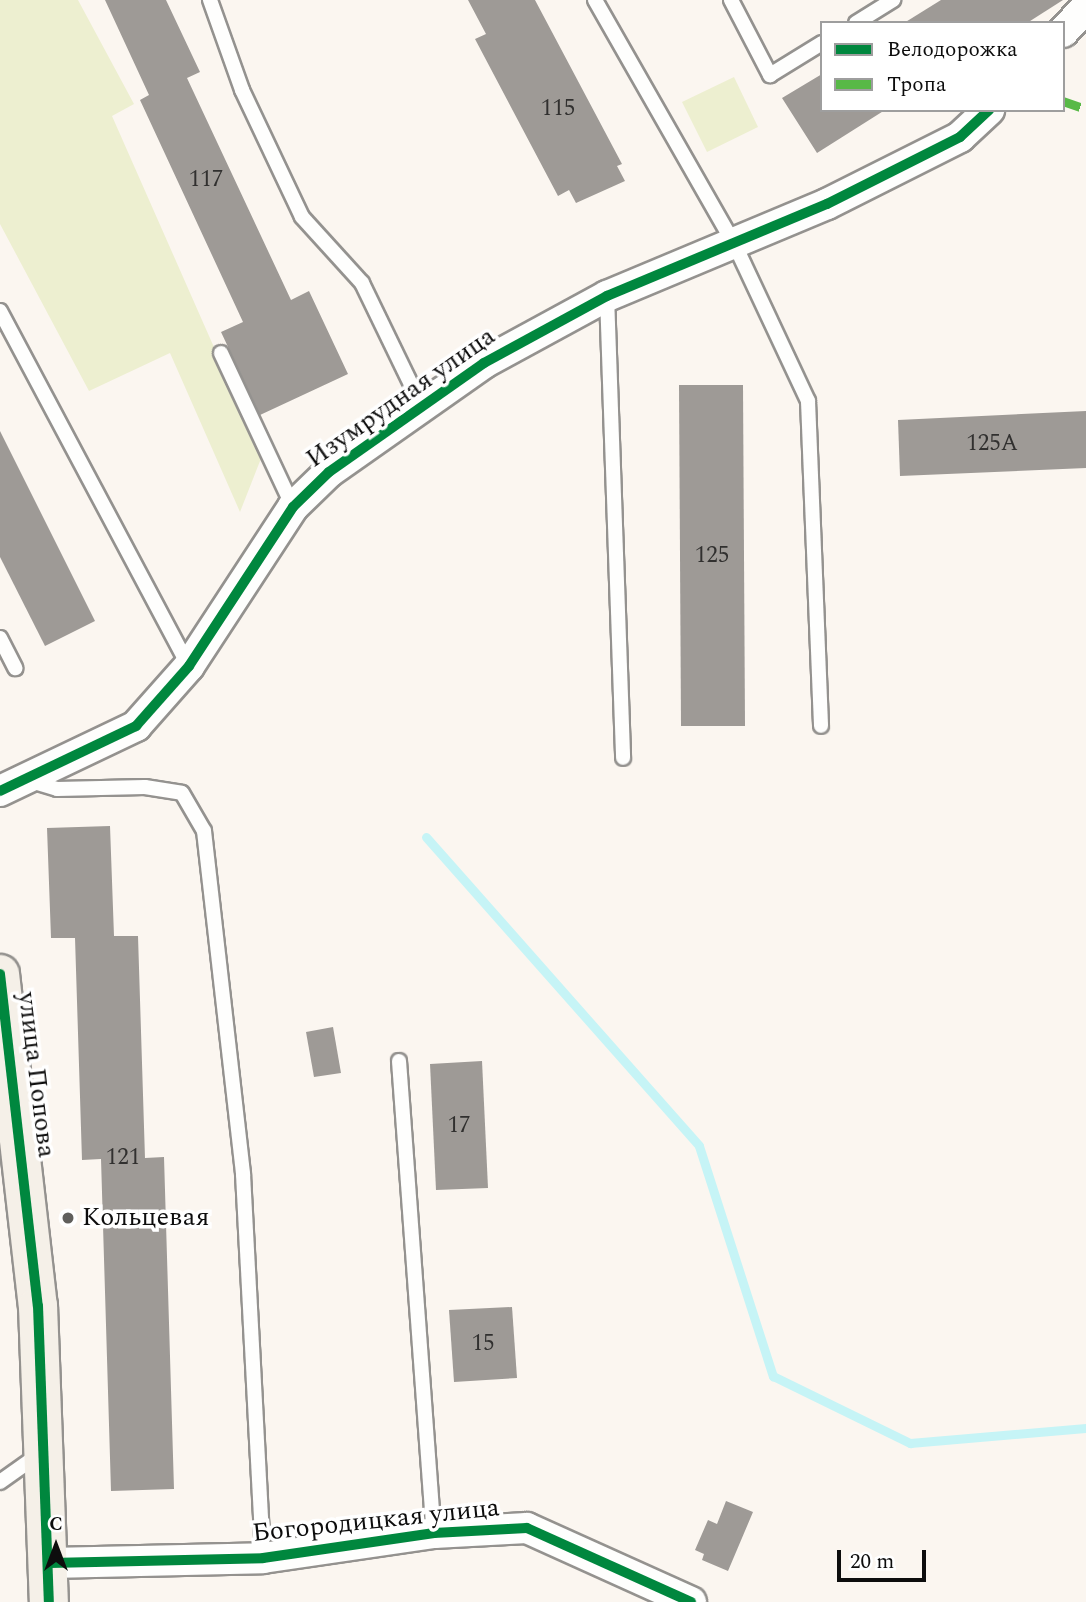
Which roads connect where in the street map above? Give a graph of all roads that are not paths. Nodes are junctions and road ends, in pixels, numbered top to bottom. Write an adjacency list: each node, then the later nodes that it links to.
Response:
1 (210, 0): 14 (lane)
2 (595, 0): 10 (lane)
3 (731, 0): 8 (lane)
4 (894, 0): 6 (lane)
5 (1086, 7): 7 (street)
6 (859, 21)
7 (1065, 30)
8 (820, 45)
9 (987, 112): 10 (street, Изумрудная улица)
10 (735, 245): 11 (street, Изумрудная улица); 19 (lane)
11 (607, 296): 14 (street, Изумрудная улица); 20 (lane)
12 (0, 311): 17 (lane)
13 (220, 353): 15 (lane)
14 (422, 407): 15 (street, Изумрудная улица)
15 (293, 507): 17 (street, Изумрудная улица)
16 (0, 638): 18 (lane)
17 (189, 666): 21 (street, Изумрудная улица)
18 (15, 668)
19 (821, 726)
20 (623, 758)
21 (31, 781): 22 (street, Изумрудная улица); 28 (lane)
22 (0, 792)
23 (0, 974): 25 (street, улица Попова)
24 (398, 1061): 27 (lane)
25 (42, 1452): 26 (lane); 29 (street, улица Попова)
26 (0, 1482)
27 (434, 1533): 28 (street, Богородицкая улица); 31 (street, Богородицкая улица)
28 (263, 1558): 29 (street, Богородицкая улица)
29 (50, 1563): 30 (street, улица Попова)
30 (49, 1602)
31 (691, 1602)

